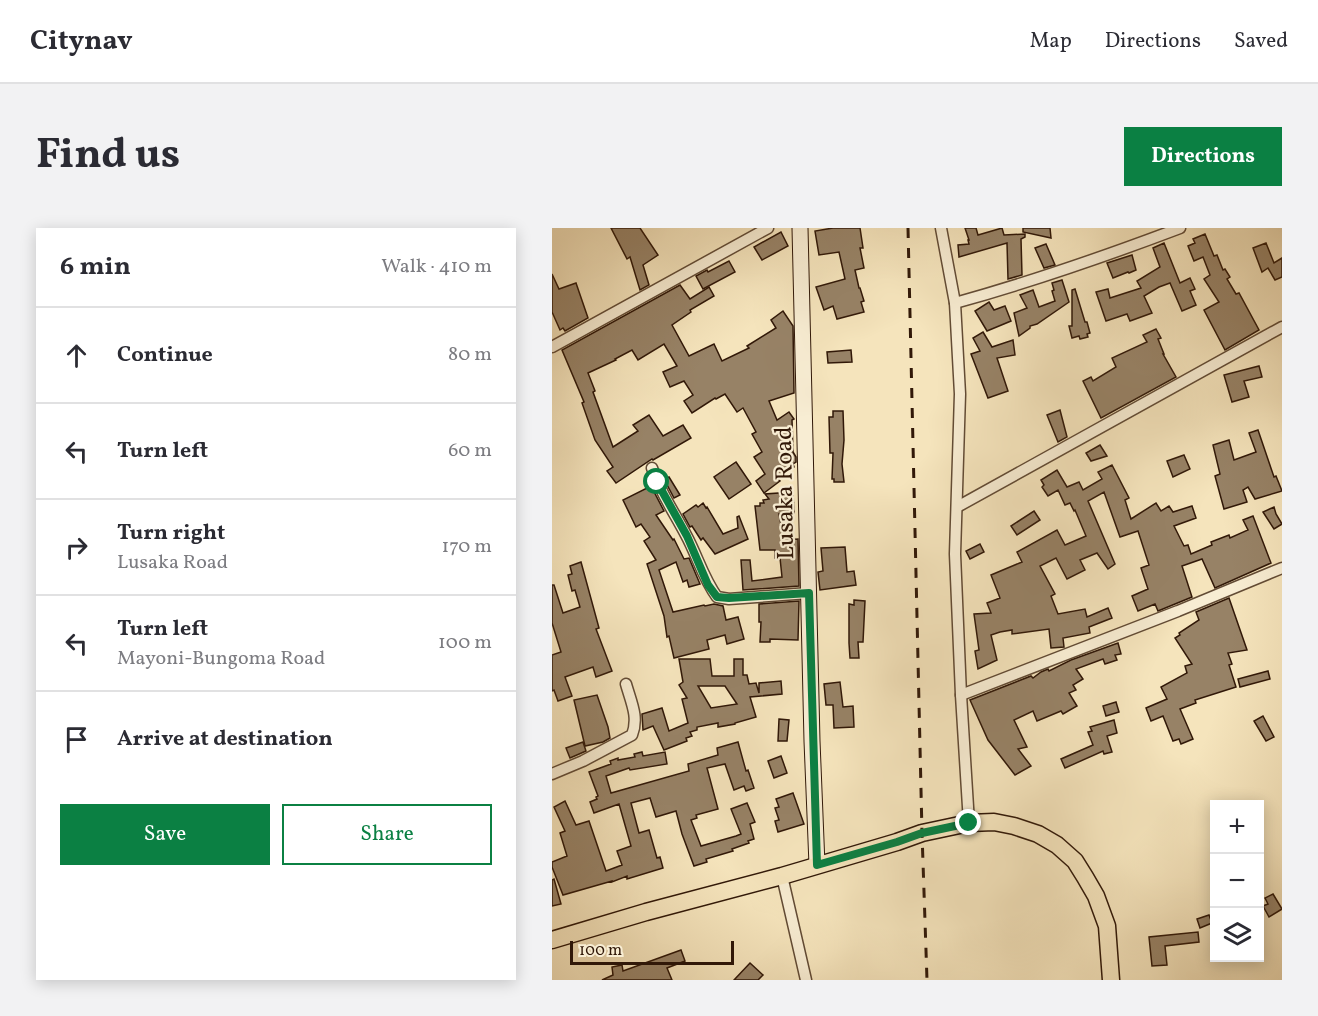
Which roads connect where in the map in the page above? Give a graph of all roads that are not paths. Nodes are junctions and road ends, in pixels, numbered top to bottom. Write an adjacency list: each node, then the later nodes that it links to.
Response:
1 (768, 228): 7 (street)
2 (801, 228): 11 (street, Lusaka Road)
3 (941, 228): 5 (street)
4 (1180, 228): 5 (street)
5 (955, 303): 9 (street)
6 (1282, 327): 9 (street)
7 (552, 347)
8 (652, 468): 11 (street)
9 (957, 507): 13 (street)
10 (1282, 568): 13 (street)
11 (809, 593): 16 (street, Lusaka Road)
12 (626, 684): 14 (street)
13 (961, 695): 15 (street)
14 (552, 774)
15 (969, 823): 16 (main road); 20 (main road)
16 (817, 865): 17 (main road)
17 (782, 876): 18 (main road); 19 (street)
18 (552, 940)
19 (806, 980)
20 (1111, 980)

